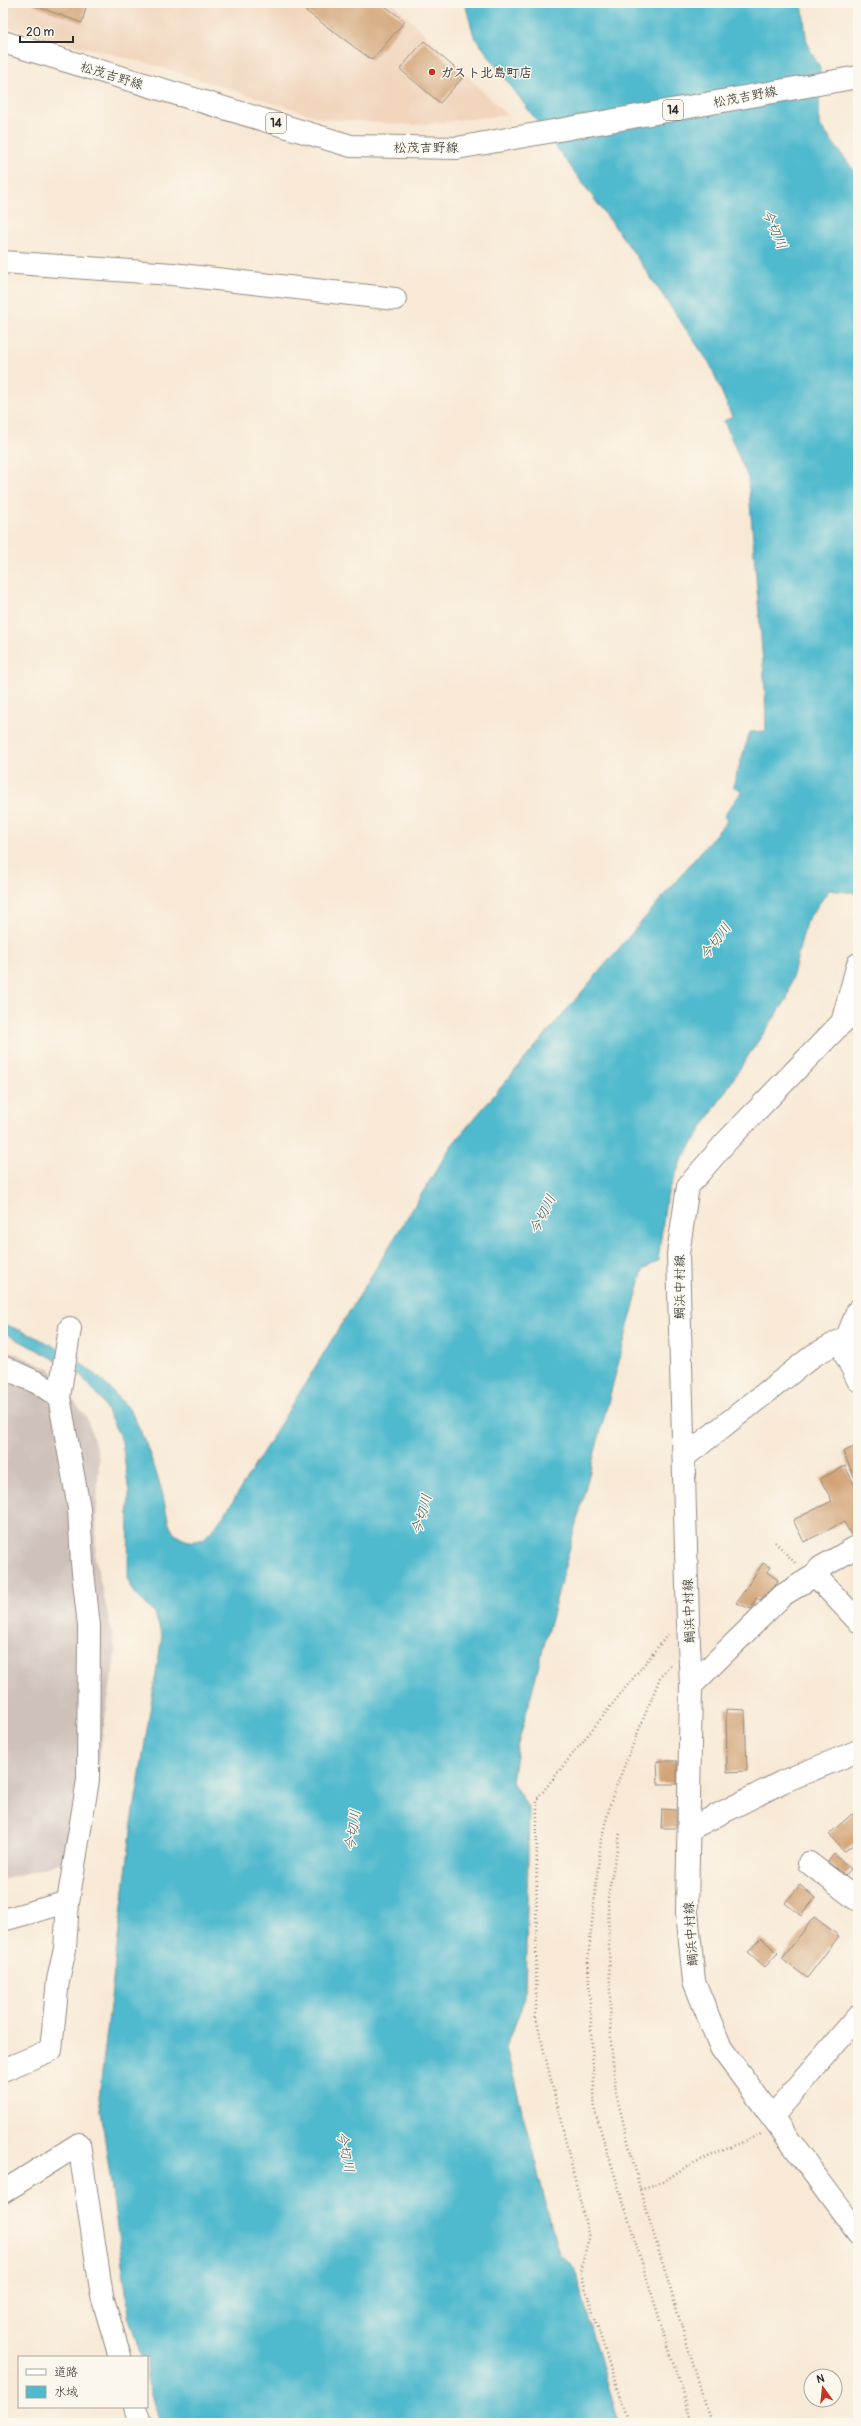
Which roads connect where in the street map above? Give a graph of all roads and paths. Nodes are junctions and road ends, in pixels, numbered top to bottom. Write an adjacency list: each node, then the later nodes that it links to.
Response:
1 (3, 42): 2 (main road, 松茂吉野線 / 14)
2 (858, 77)
3 (3, 262): 4 (main road)
4 (395, 299)
5 (858, 964): 7 (main road)
6 (858, 1006): 7 (main road, 鯛浜中村線)
7 (842, 1023): 14 (main road, 鯛浜中村線)
8 (858, 1310): 10 (main road)
9 (70, 1328): 13 (main road)
10 (847, 1337): 12 (main road); 14 (main road)
11 (3, 1367): 13 (main road)
12 (858, 1380)
13 (59, 1397): 27 (main road)
14 (684, 1457): 19 (main road, 鯛浜中村線)
15 (775, 1542): 17 (path)
16 (858, 1546): 17 (main road)
17 (812, 1576): 18 (main road); 21 (main road)
18 (858, 1621)
19 (688, 1622): 20 (main road, 鯛浜中村線); 38 (path)
20 (689, 1644): 21 (main road, 鯛浜中村線); 39 (path)
21 (691, 1686): 23 (main road, 鯛浜中村線)
22 (858, 1751): 23 (main road)
23 (690, 1829): 31 (main road, 鯛浜中村線)
24 (620, 1834): 32 (path)
25 (809, 1863): 26 (main road)
26 (857, 1899)
27 (68, 1902): 28 (main road); 30 (main road)
28 (3, 1920)
29 (858, 2016): 31 (main road)
30 (3, 2070)
31 (776, 2122): 32 (path); 34 (main road, 鯛浜中村線)
32 (640, 2189): 40 (path)
33 (3, 2192): 35 (main road)
34 (858, 2233)
35 (120, 2356)
36 (135, 2408): 37 (main road)
37 (140, 2423)
38 (628, 2423)
39 (692, 2423)
40 (711, 2423)

